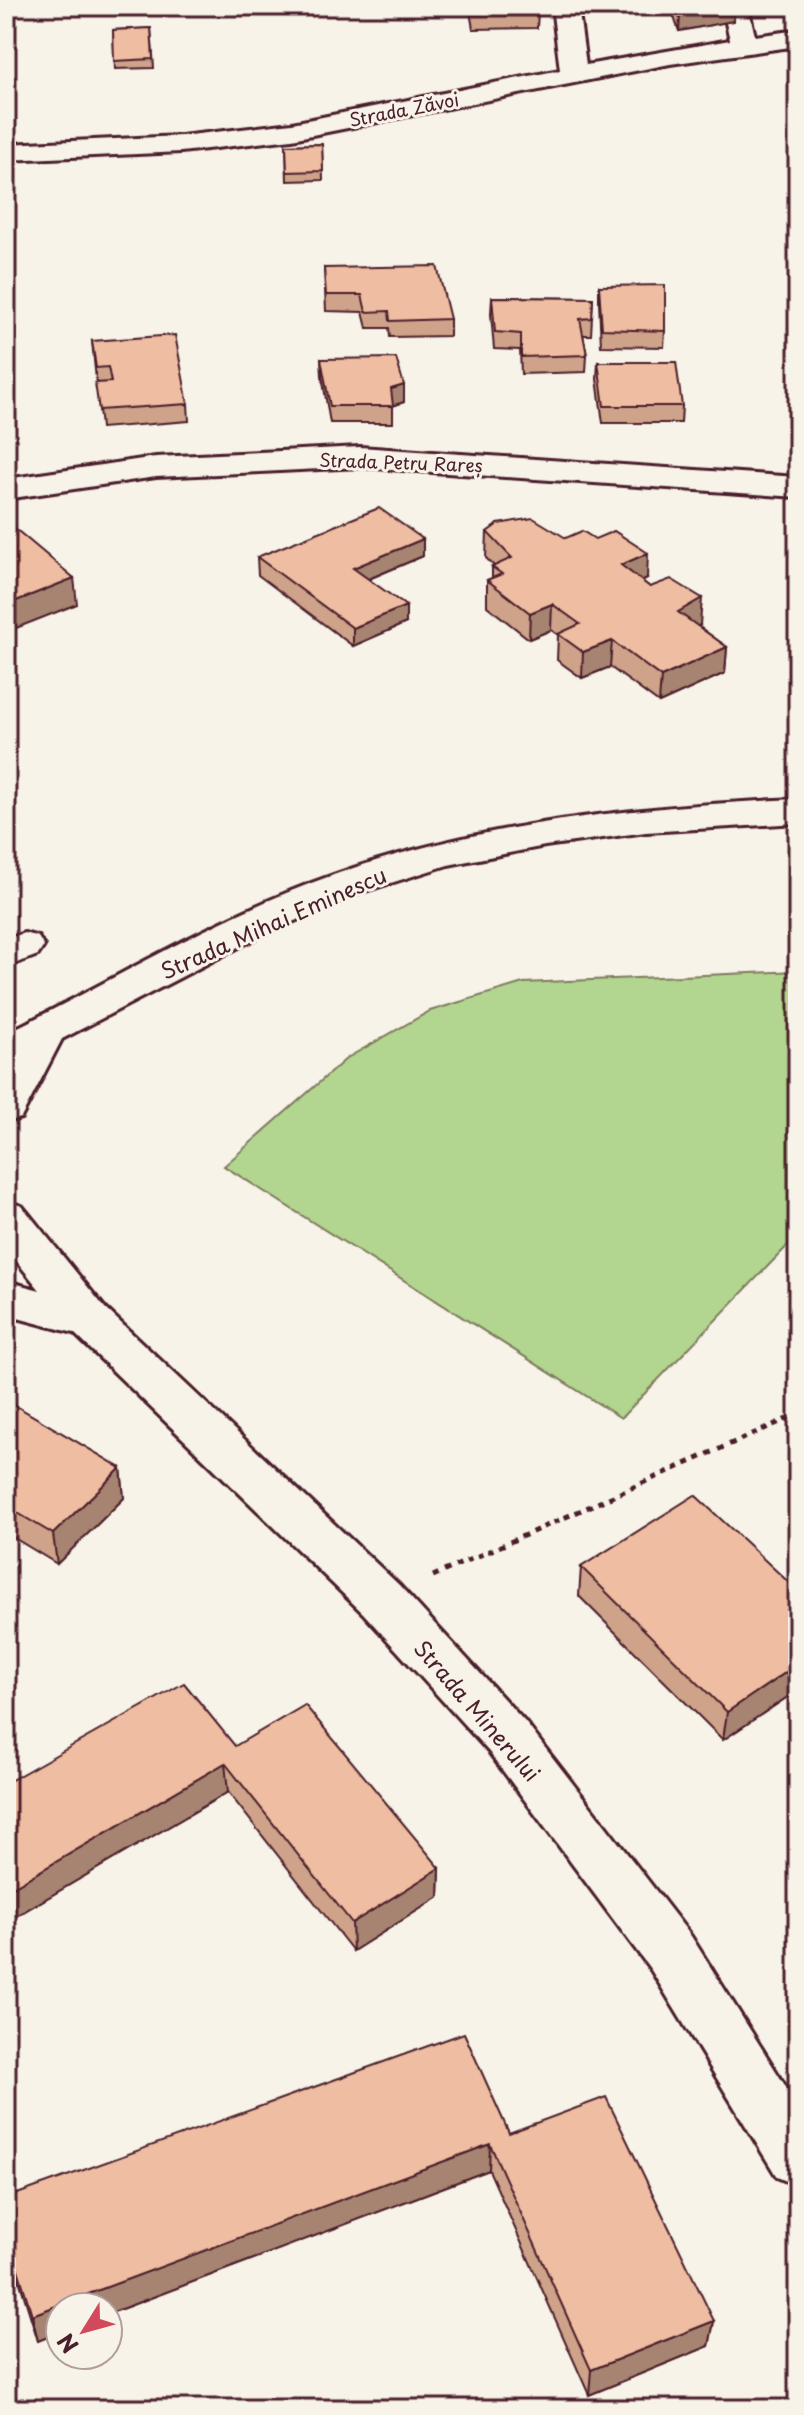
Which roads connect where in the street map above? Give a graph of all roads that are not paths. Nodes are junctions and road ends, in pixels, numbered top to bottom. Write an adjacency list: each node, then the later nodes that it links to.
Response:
1 (565, 6): 5 (street)
2 (735, 6): 4 (street)
3 (798, 38): 4 (street, Strada Zăvoi)
4 (744, 45): 5 (street, Strada Zăvoi)
5 (574, 76): 6 (street, Strada Zăvoi)
6 (6, 152)
7 (798, 487): 8 (street, Strada Petru Rareș)
8 (6, 489)
9 (798, 811): 10 (street, Strada Mihai Eminescu)
10 (45, 1032): 11 (street, Strada Mihai Eminescu); 12 (street)
11 (6, 1050)
12 (6, 1108)
13 (6, 1217): 15 (street, Strada Minerului)
14 (6, 1298): 15 (street, Strada Minerului)
15 (89, 1320): 16 (street, Strada Minerului)
16 (798, 2158)

